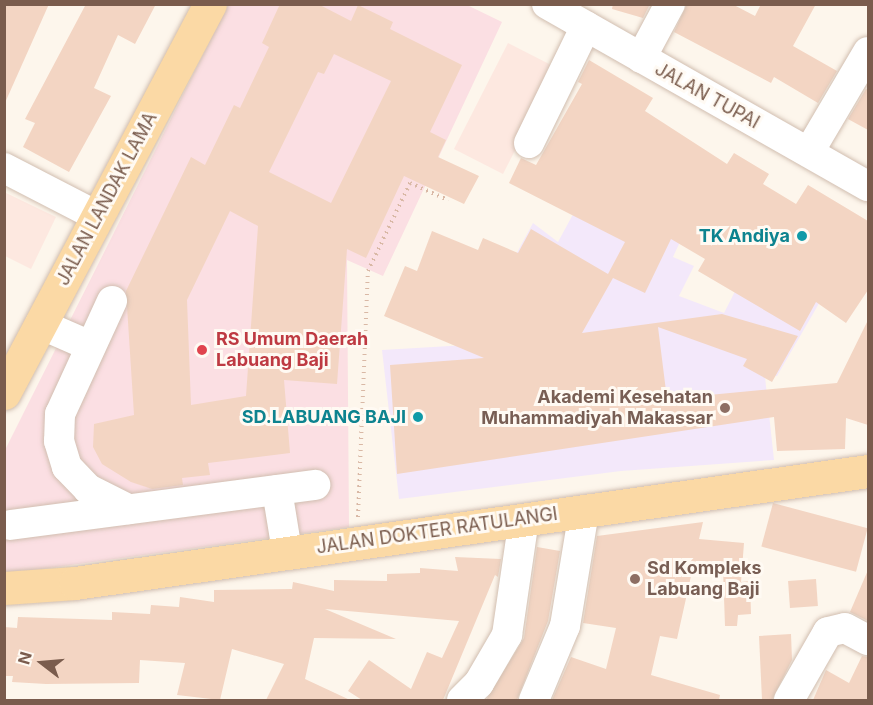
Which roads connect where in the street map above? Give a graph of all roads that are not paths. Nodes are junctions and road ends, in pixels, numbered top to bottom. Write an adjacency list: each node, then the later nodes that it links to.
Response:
1 (210, 4): 11 (main road, JALAN LANDAK LAMA)
2 (547, 4): 4 (street, JALAN TUPAI)
3 (670, 4): 6 (street)
4 (586, 26): 6 (street, JALAN TUPAI); 7 (street)
5 (868, 52): 8 (street)
6 (641, 58): 8 (street, JALAN TUPAI)
7 (529, 143)
8 (809, 152): 10 (street, JALAN TUPAI)
9 (4, 168): 11 (street)
10 (868, 186)
11 (97, 216): 13 (main road, JALAN LANDAK LAMA)
12 (112, 301): 14 (street)
13 (40, 324): 14 (street); 15 (main road, JALAN LANDAK LAMA)
14 (90, 346): 19 (street)
15 (7, 379)
16 (868, 471): 20 (main road, JALAN DOKTER RATULANGI)
17 (315, 485): 18 (street)
18 (277, 490): 19 (street); 23 (street)
19 (128, 509): 22 (street)
20 (584, 511): 21 (main road, JALAN DOKTER RATULANGI); 27 (street)
21 (524, 519): 23 (main road, JALAN DOKTER RATULANGI); 26 (street)
22 (10, 525)
23 (286, 551): 24 (main road, JALAN DOKTER RATULANGI)
24 (4, 588)
25 (868, 640): 28 (street)
26 (462, 700)
27 (534, 700)
28 (789, 700)

